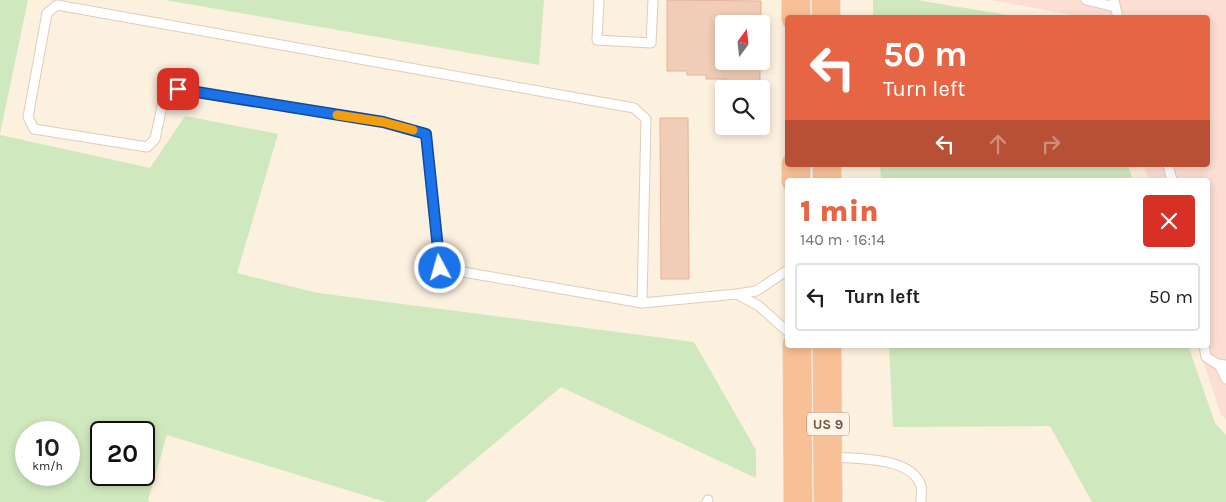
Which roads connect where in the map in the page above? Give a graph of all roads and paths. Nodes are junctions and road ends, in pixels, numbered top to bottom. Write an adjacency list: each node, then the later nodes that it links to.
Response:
1 (599, 0): 2 (lane)
2 (653, 0)
3 (796, 0): 7 (highway)
4 (826, 0): 8 (highway)
5 (1086, 0): 6 (lane)
6 (1114, 4)
7 (796, 15)
8 (826, 15)
9 (785, 272): 10 (lane)
10 (737, 294): 11 (lane); 12 (lane)
11 (642, 303): 11 (lane)
12 (785, 329)
13 (797, 348): 19 (highway, US 9)
14 (828, 348): 18 (highway, US 9)
15 (1205, 348): 16 (lane)
16 (1223, 365): 17 (lane)
17 (1226, 379)
18 (828, 457): 20 (highway, US 9); 21 (lane)
19 (798, 502)
20 (828, 502)
21 (921, 502)

